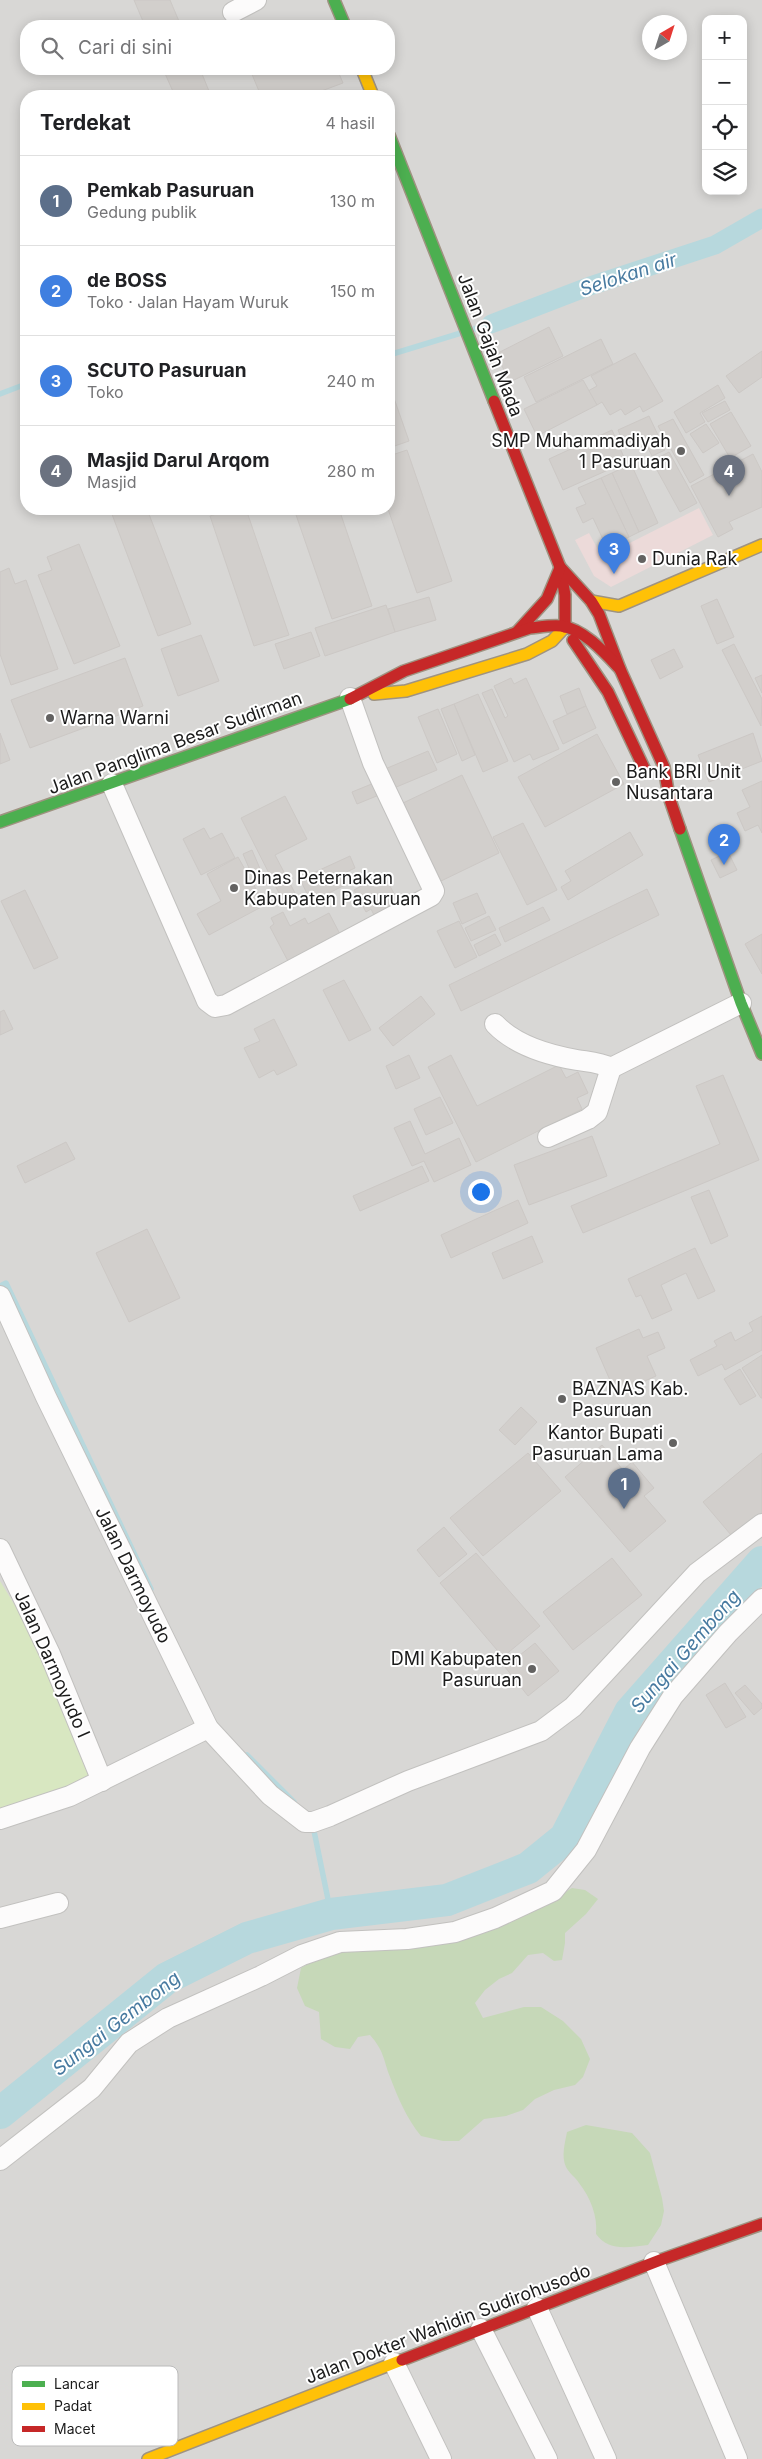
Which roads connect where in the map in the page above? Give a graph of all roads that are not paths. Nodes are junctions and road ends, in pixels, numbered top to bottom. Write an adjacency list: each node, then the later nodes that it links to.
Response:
1 (256, 0): 3 (street)
2 (334, 0): 4 (main road)
3 (233, 12)
4 (342, 20)
5 (364, 75): 6 (main road)
6 (371, 90)
7 (395, 150): 9 (main road, Jalan Gajah Mada)
8 (762, 545): 11 (main road)
9 (560, 567): 10 (main road); 13 (main road); 14 (main road)
10 (591, 601): 11 (main road); 12 (main road)
11 (619, 606): 12 (main road)
12 (604, 626): 15 (main road); 18 (main road)
13 (565, 627): 14 (main road, Jalan Panglima Besar Sudirman); 15 (main road); 16 (main road); 17 (main road, Jalan Panglima Besar Sudirman)
14 (517, 632): 19 (main road, Jalan Panglima Besar Sudirman)
15 (590, 643): 16 (main road); 18 (main road)
16 (577, 647): 17 (main road); 21 (main road)
17 (527, 654): 19 (main road, Jalan Panglima Besar Sudirman)
18 (620, 669): 21 (main road)
19 (355, 697): 20 (main road, Jalan Panglima Besar Sudirman); 20 (street)
20 (112, 784): 22 (main road, Jalan Panglima Besar Sudirman)
21 (669, 797): 23 (main road)
22 (0, 822)
23 (740, 1003): 25 (main road); 27 (street)
24 (495, 1024): 27 (street)
25 (757, 1031): 26 (main road)
26 (762, 1054)
27 (611, 1068): 28 (street)
28 (548, 1137)
29 (0, 1296): 33 (street, Jalan Darmoyudo)
30 (762, 1524): 33 (street, Jalan Darmoyudo)
31 (0, 1549): 34 (street, Jalan Darmoyudo I)
32 (762, 1599): 38 (street)
33 (208, 1728): 34 (street)
34 (102, 1781): 35 (street)
35 (0, 1819)
36 (58, 1903): 37 (street)
37 (0, 1918)
38 (0, 2160)
39 (762, 2224): 40 (main road, Jalan Dokter Wahidin Sudirohusodo)
40 (654, 2262): 41 (main road, Jalan Dokter Wahidin Sudirohusodo); 48 (street)
41 (537, 2308): 42 (main road, Jalan Dokter Wahidin Sudirohusodo); 47 (street)
42 (481, 2329): 43 (main road, Jalan Dokter Wahidin Sudirohusodo); 46 (street)
43 (394, 2363): 44 (main road, Jalan Dokter Wahidin Sudirohusodo); 45 (street)
44 (148, 2459)
45 (441, 2459)
46 (547, 2459)
47 (606, 2459)
48 (737, 2459)

